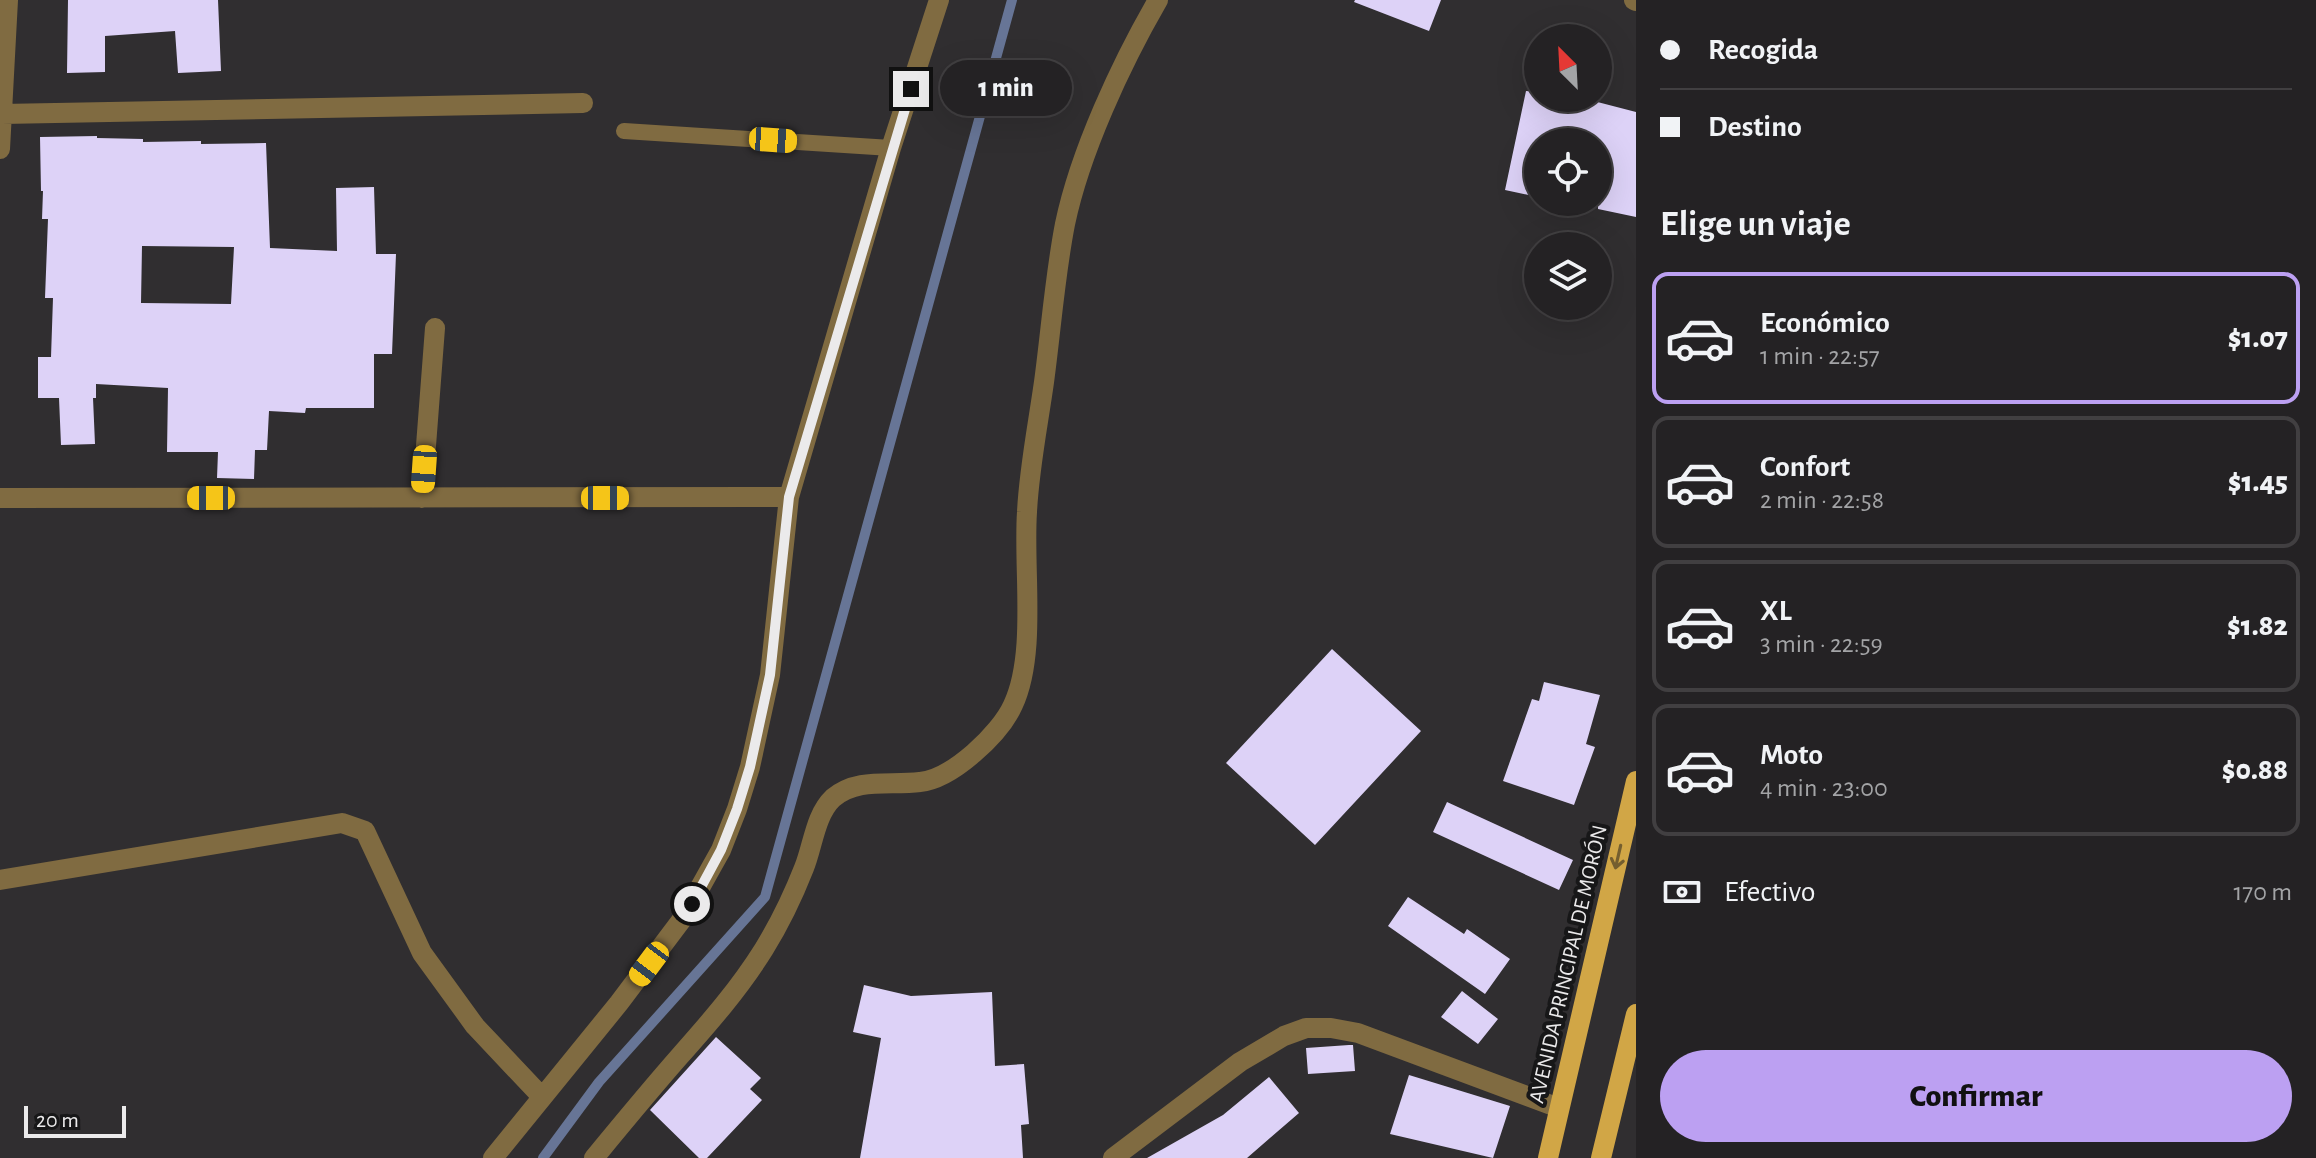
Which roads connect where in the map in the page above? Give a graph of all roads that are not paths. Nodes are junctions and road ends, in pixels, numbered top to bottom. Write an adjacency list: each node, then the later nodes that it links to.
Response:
1 (8, 0): 5 (street)
2 (939, 0): 7 (street)
3 (1158, 0): 20 (street)
4 (583, 103): 5 (street)
5 (2, 114): 8 (street)
6 (624, 131): 7 (lane)
7 (891, 148): 10 (street)
8 (0, 149)
9 (435, 328): 12 (street)
10 (789, 497): 12 (street); 17 (street)
11 (0, 498): 12 (street)
12 (422, 498)
13 (1636, 781): 18 (main road, AVENIDA PRINCIPAL DE MORÓN, one-way to 18)
14 (0, 880): 17 (street)
15 (1636, 1014): 16 (main road)
16 (1631, 1054): 23 (main road)
17 (542, 1097): 19 (street)
18 (1559, 1108): 21 (street); 22 (main road, AVENIDA PRINCIPAL DE MORÓN)
19 (493, 1158)
20 (594, 1158)
21 (1113, 1158)
22 (1548, 1158)
23 (1601, 1158)

